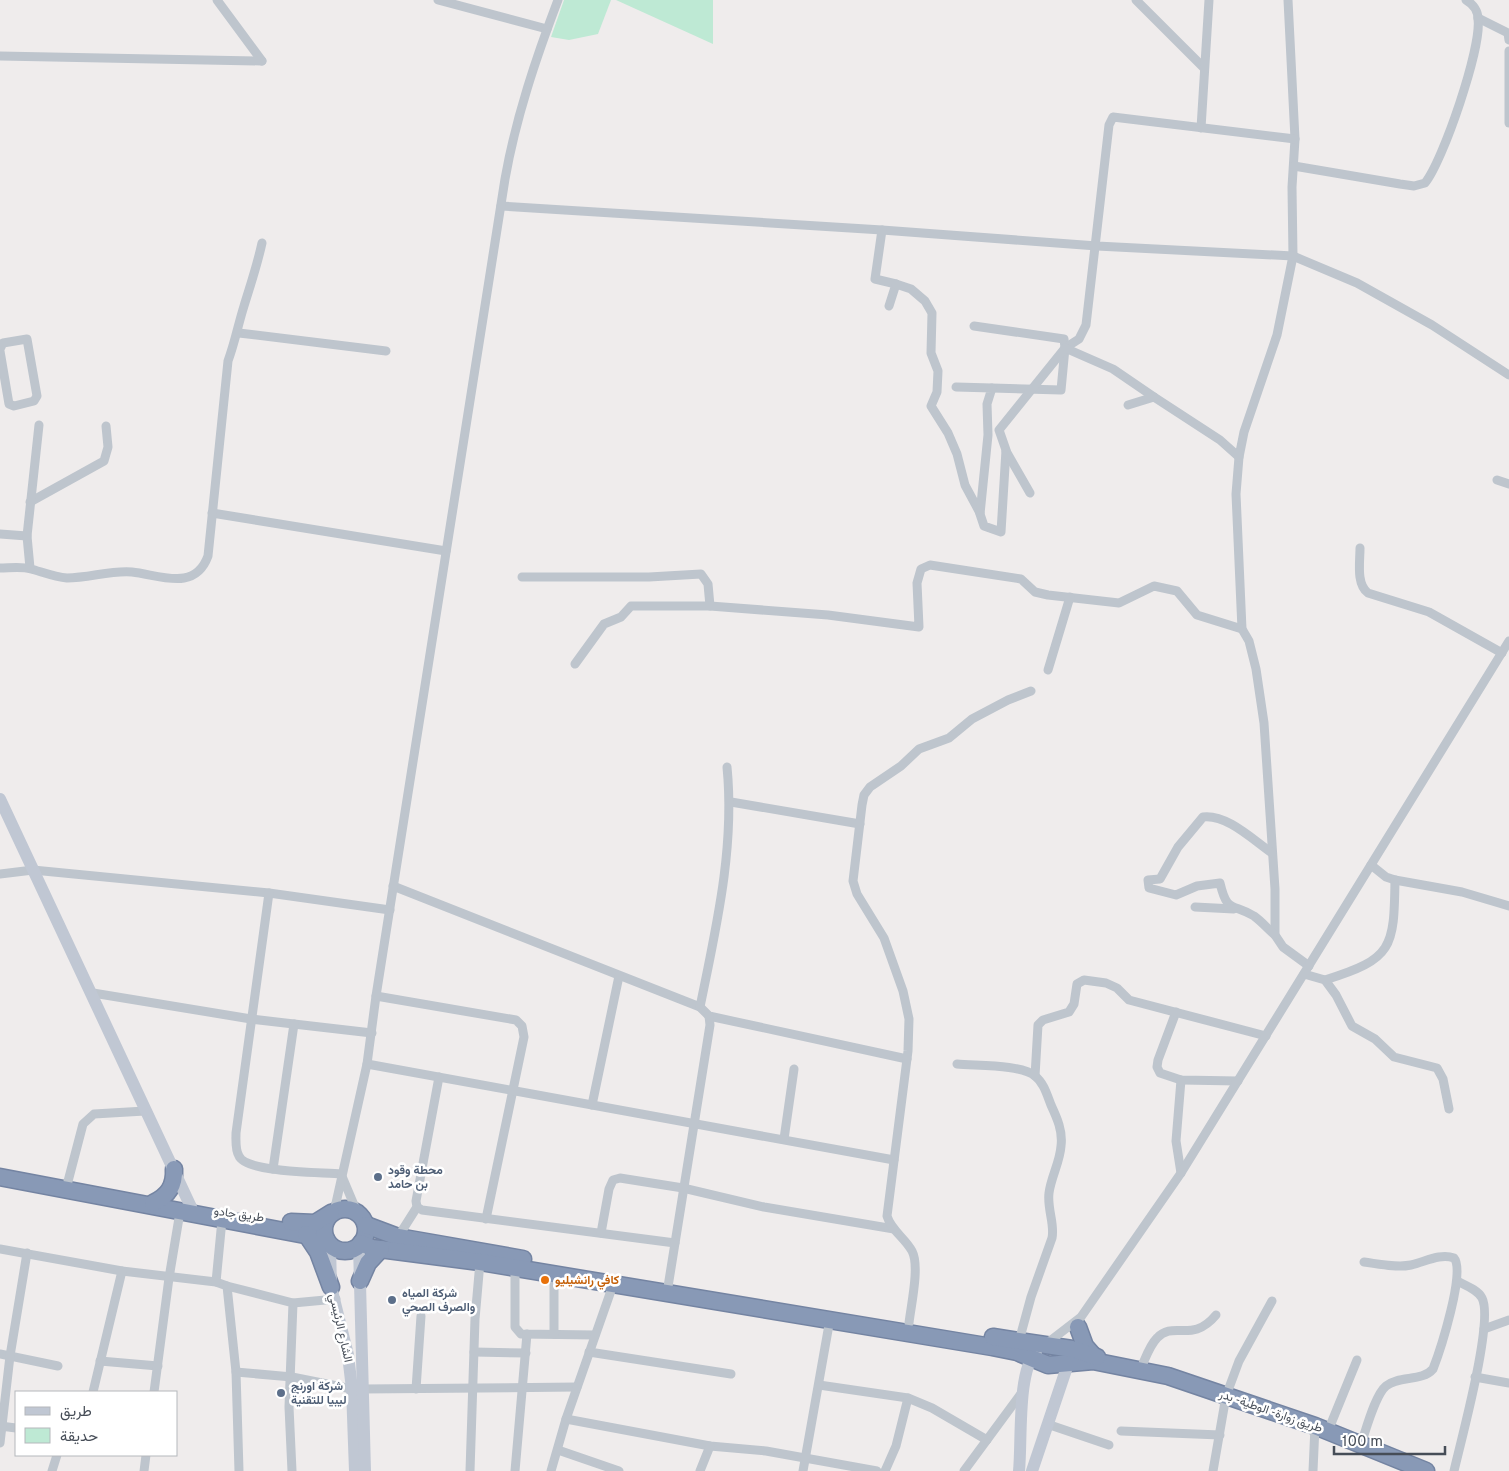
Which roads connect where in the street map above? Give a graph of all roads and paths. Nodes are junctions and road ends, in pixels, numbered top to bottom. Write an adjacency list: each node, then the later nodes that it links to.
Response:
1 (217, 0): 12 (street)
2 (438, 0): 9 (street)
3 (558, 0): 9 (street)
4 (1136, 0): 13 (street)
5 (1209, 0): 13 (street)
6 (1288, 0): 16 (street)
7 (1466, 0): 8 (street)
8 (1478, 18): 10 (street); 17 (street)
9 (547, 29): 18 (street)
10 (1509, 40)
11 (1509, 51): 14 (street)
12 (0, 56)
13 (1204, 68): 15 (street)
14 (1509, 122)
15 (1201, 128): 16 (street); 21 (street)
16 (1295, 138): 17 (street)
17 (1294, 166): 22 (street)
18 (501, 206): 19 (street); 50 (street)
19 (882, 230): 21 (street); 23 (street)
20 (262, 242): 26 (street)
21 (1097, 246): 22 (street); 27 (street)
22 (1293, 256): 30 (street); 40 (street)
23 (896, 284): 24 (street); 46 (street)
24 (889, 306)
25 (974, 326): 27 (street)
26 (239, 333): 29 (street); 45 (street)
27 (1065, 348): 33 (street); 33 (street); 35 (street)
28 (0, 350): 34 (street); 34 (street)
29 (386, 351)
30 (1509, 376)
31 (956, 387): 32 (street)
32 (992, 388): 33 (street); 46 (street)
33 (1029, 390): 39 (street)
34 (4, 394)
35 (1154, 397): 36 (street); 40 (street)
36 (1128, 405)
37 (39, 426): 44 (street)
38 (106, 426): 44 (street)
39 (1006, 450): 43 (street); 46 (street)
40 (1239, 457): 56 (street)
41 (1497, 480): 42 (street)
42 (1509, 484)
43 (1030, 493)
44 (30, 502): 48 (street)
45 (212, 513): 50 (street); 52 (street)
46 (980, 514)
47 (0, 534): 48 (street)
48 (27, 536): 52 (street)
49 (1360, 548): 58 (street)
50 (446, 551): 71 (street)
51 (0, 568): 52 (street)
52 (30, 568)
53 (522, 576): 55 (street)
54 (1070, 597): 55 (street); 56 (street); 60 (street)
55 (710, 606): 59 (street)
56 (1242, 629): 66 (street)
57 (1509, 641): 58 (street)
58 (1502, 652): 67 (street)
59 (575, 664)
60 (1048, 670)
61 (1031, 691): 65 (street)
62 (727, 767): 64 (street)
63 (0, 800): 68 (street)
64 (730, 802): 65 (street); 83 (street)
65 (860, 824): 90 (street)
66 (1272, 853): 75 (street); 77 (street)
67 (1371, 865): 70 (street); 78 (street)
68 (33, 870): 69 (street); 72 (street); 81 (street)
69 (0, 874)
70 (1395, 880): 73 (street); 80 (street)
71 (393, 886): 76 (street); 79 (street)
72 (269, 893): 76 (street); 86 (street)
73 (1509, 906)
74 (1195, 908): 75 (street)
75 (1234, 909): 77 (street)
76 (390, 910): 82 (street)
77 (1275, 935): 78 (street)
78 (1307, 970): 80 (street); 89 (street)
79 (620, 976): 83 (street); 99 (street)
80 (1325, 980): 100 (street)
81 (93, 993): 86 (street); 101 (street)
82 (376, 996): 88 (street); 98 (street)
83 (700, 1007): 85 (street)
84 (1176, 1012): 89 (street); 94 (street); 96 (street)
85 (709, 1016): 90 (street); 102 (street)
86 (251, 1019): 87 (street); 106 (street)
87 (294, 1024): 88 (street); 106 (street)
88 (372, 1033): 91 (street)
89 (1266, 1036): 97 (street)
90 (907, 1059): 104 (street)
91 (367, 1064): 95 (street); 108 (street)
92 (956, 1064): 94 (street)
93 (794, 1069): 103 (street)
94 (1035, 1076): 154 (street)
95 (439, 1077): 98 (street); 113 (street)
96 (1181, 1080): 97 (street); 107 (street)
97 (1238, 1081): 107 (street)
98 (513, 1091): 99 (street); 118 (street)
99 (592, 1105): 102 (street)
100 (1449, 1109)
101 (145, 1111): 105 (street); 111 (street)
102 (694, 1123): 103 (street); 110 (street)
103 (784, 1139): 104 (street)
104 (894, 1160): 119 (street)
105 (174, 1169): 112 (highway); 114 (street)
106 (273, 1169): 108 (street)
107 (1181, 1173): 148 (street)
108 (341, 1174): 115 (street); 116 (street)
109 (0, 1177): 111 (highway, طريق جادو)
110 (683, 1188): 119 (street); 120 (street); 124 (street)
111 (66, 1189): 112 (highway, طريق جادو)
112 (148, 1203): 114 (highway, طريق جادو)
113 (417, 1207): 118 (street); 122 (street)
114 (188, 1212): 115 (highway, طريق جادو); 117 (highway, طريق جادو); 134 (street)
115 (333, 1212): 116 (highway); 123 (highway)
116 (362, 1219): 122 (highway); 125 (highway)
117 (222, 1220): 121 (highway, طريق جادو); 137 (street)
118 (486, 1220): 120 (street)
119 (894, 1229): 149 (street)
120 (601, 1233): 124 (street)
121 (306, 1234): 123 (highway, طريق جادو); 141 (highway)
122 (398, 1237): 140 (highway)
123 (328, 1242): 125 (highway); 141 (street, الشارع الرئيسي)
124 (675, 1243): 140 (street)
125 (360, 1245): 127 (highway); 135 (street, الشارع الرئيسي)
126 (0, 1249): 128 (street)
127 (380, 1250): 129 (highway); 135 (highway)
128 (27, 1253): 132 (street); 161 (street)
129 (480, 1262): 131 (highway); 156 (street)
130 (1364, 1262): 136 (street)
131 (515, 1268): 133 (highway); 151 (street)
132 (122, 1271): 134 (street); 165 (street)
133 (554, 1274): 138 (highway); 152 (street)
134 (169, 1278): 137 (street); 168 (street)
135 (360, 1281): 178 (street, الشارع الرئيسي)
136 (1457, 1281): 150 (street); 195 (street)
137 (216, 1282): 139 (street)
138 (613, 1285): 140 (highway); 153 (street)
139 (227, 1286): 143 (street); 170 (street)
140 (668, 1288): 146 (highway); 149 (highway)
141 (334, 1293): 143 (street); 178 (street, الشارع الرئيسي)
142 (1272, 1301): 184 (street)
143 (293, 1303): 173 (street)
144 (1216, 1315): 169 (street)
145 (421, 1316): 179 (street)
146 (830, 1319): 163 (highway); 175 (street)
147 (1509, 1320): 150 (street)
148 (1079, 1322): 155 (street); 160 (highway); 162 (street)
149 (909, 1323): 154 (highway)
150 (1484, 1329): 172 (street)
151 (527, 1334): 152 (street); 158 (street)
152 (554, 1334): 153 (street)
153 (595, 1335): 157 (street)
154 (1019, 1341): 155 (highway)
155 (1046, 1344): 162 (highway); 163 (street)
156 (474, 1352): 158 (street); 180 (street)
157 (589, 1352): 171 (street); 176 (street)
158 (526, 1353): 177 (street)
159 (0, 1354): 161 (street)
160 (1092, 1354): 162 (highway); 166 (highway)
161 (10, 1356): 167 (street); 188 (street)
162 (1070, 1356): 163 (highway); 166 (highway); 187 (street)
163 (1030, 1358): 183 (street)
164 (1357, 1360): 190 (street)
165 (100, 1361): 168 (street); 181 (street)
166 (1113, 1364): 169 (highway, طريق زوارة- الوطية- بدر)
167 (58, 1366)
168 (158, 1366): 182 (street)
169 (1140, 1370): 184 (highway, طريق زوارة- الوطية- بدر)
170 (236, 1372): 173 (street); 204 (street)
171 (731, 1374)
172 (1475, 1376): 174 (street); 222 (street)
173 (292, 1378): 178 (street); 205 (street)
174 (1509, 1383)
175 (819, 1385): 185 (street); 201 (street)
176 (577, 1387): 177 (street); 186 (street)
177 (524, 1388): 180 (street); 209 (street)
178 (358, 1389): 179 (street); 206 (street, الشارع الرئيسي); 207 (street, الشارع الرئيسي)
179 (416, 1389): 180 (street)
180 (474, 1389): 208 (street)
181 (93, 1391)
182 (154, 1391)
183 (1023, 1391): 193 (street); 217 (street)
184 (1226, 1396): 190 (highway, طريق زوارة- الوطية- بدر); 192 (street)
185 (908, 1398): 193 (street); 215 (street)
186 (566, 1419): 197 (street); 198 (street)
187 (1047, 1424): 196 (street); 218 (street)
188 (1, 1426): 189 (street); 194 (street)
189 (15, 1428)
190 (1321, 1429): 195 (highway, طريق زوارة- الوطية- بدر); 220 (street)
191 (1121, 1431): 192 (street)
192 (1220, 1435): 219 (street)
193 (987, 1440): 216 (street)
194 (0, 1443)
195 (1361, 1444): 221 (highway, طريق زوارة- الوطية- بدر)
196 (1110, 1445)
197 (710, 1446): 201 (street); 212 (street)
198 (558, 1450): 210 (street); 211 (street)
199 (57, 1456): 202 (street)
200 (146, 1456): 203 (street)
201 (806, 1458): 213 (street); 214 (street)
202 (52, 1471)
203 (144, 1471)
204 (239, 1471)
205 (292, 1471)
206 (355, 1471)
207 (365, 1471)
208 (470, 1471)
209 (515, 1471)
210 (551, 1471)
211 (620, 1471)
212 (700, 1471)
213 (803, 1471)
214 (877, 1471)
215 (885, 1471)
216 (964, 1471)
217 (1019, 1471)
218 (1032, 1471)
219 (1213, 1471)
220 (1313, 1471)
221 (1426, 1471)
222 (1454, 1471)

